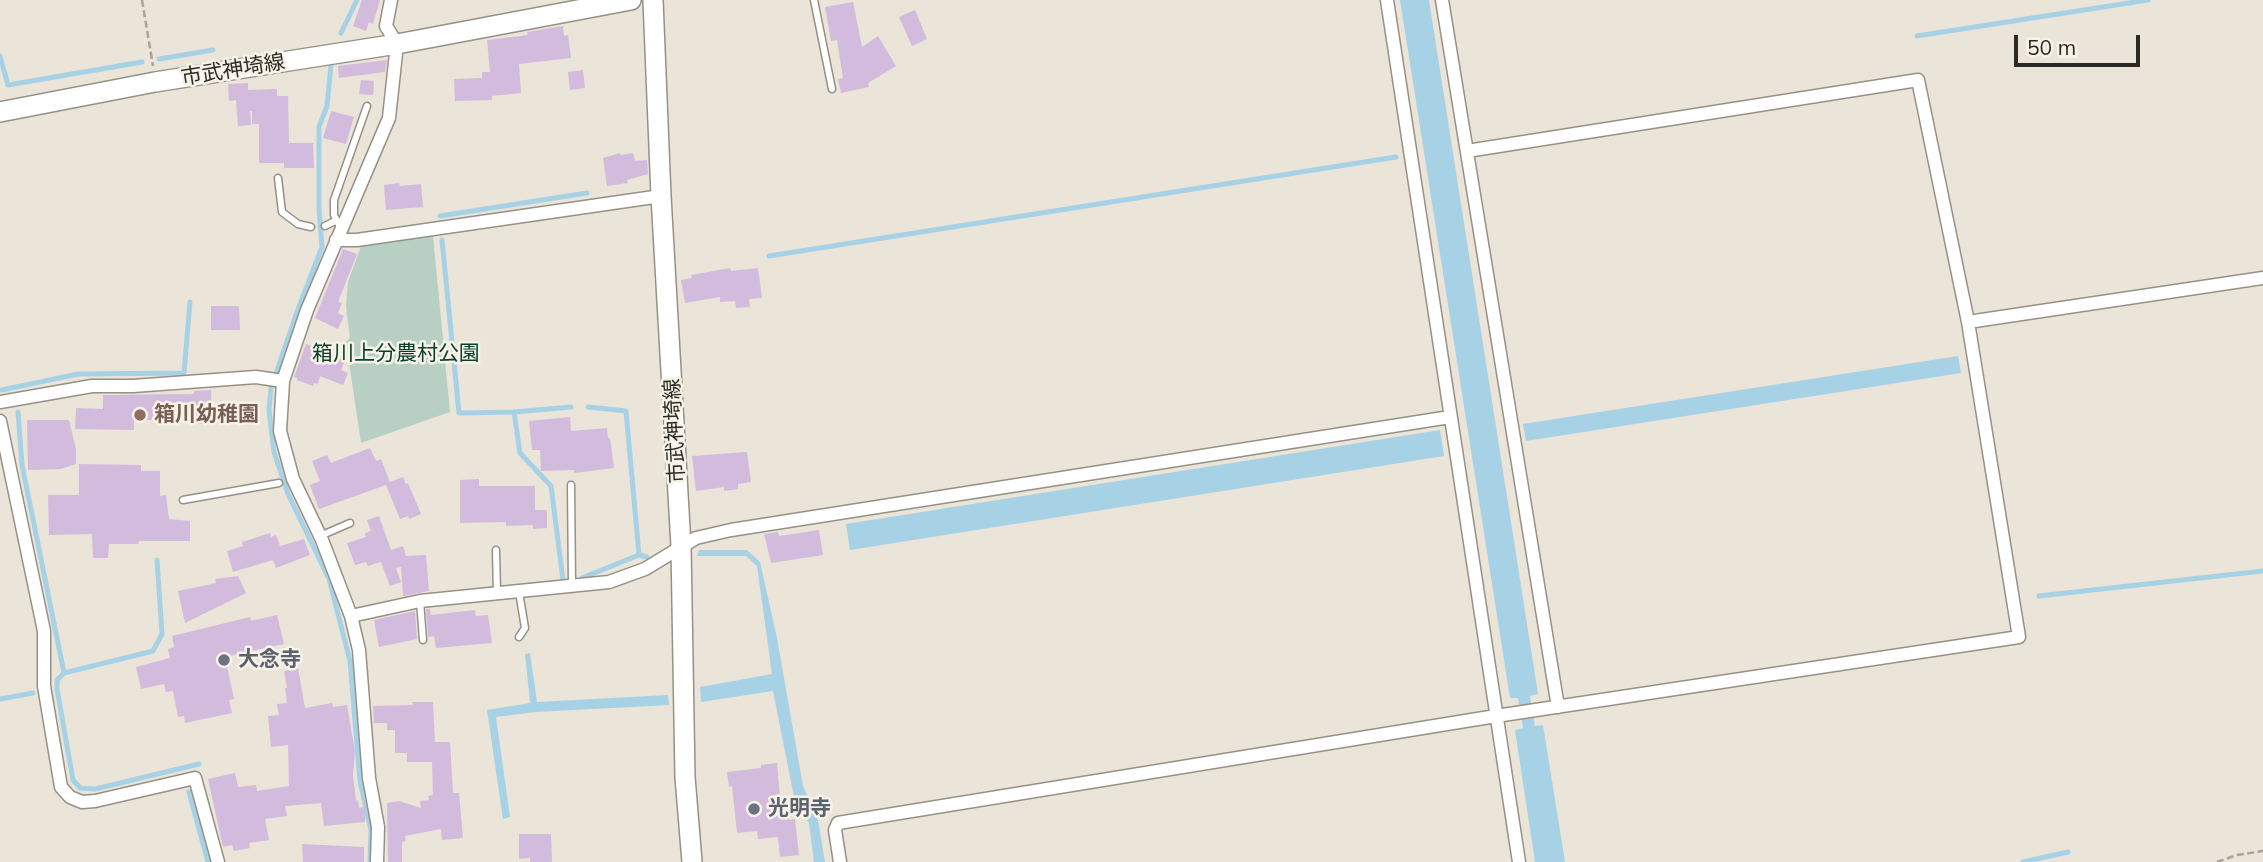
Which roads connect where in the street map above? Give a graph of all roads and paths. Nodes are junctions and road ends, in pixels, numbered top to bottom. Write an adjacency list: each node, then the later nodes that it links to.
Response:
1 (142, 0): 9 (path)
2 (391, 0): 8 (street)
3 (631, 0): 8 (main road, 市武神埼線)
4 (653, 0): 15 (main road, 市武神埼線)
5 (814, 0): 10 (lane)
6 (1387, 0): 23 (street)
7 (1442, 0): 13 (street)
8 (397, 44): 9 (main road, 市武神埼線); 18 (street)
9 (155, 82): 12 (main road, 市武神埼線)
10 (832, 89)
11 (367, 106): 18 (lane)
12 (0, 112)
13 (1467, 150): 20 (street); 39 (street)
14 (278, 178): 17 (lane)
15 (661, 196): 18 (street); 30 (main road, 市武神埼線)
16 (325, 226): 18 (lane)
17 (312, 227)
18 (338, 230): 21 (street)
19 (2263, 278): 20 (street)
20 (1968, 322): 39 (street)
21 (276, 380): 22 (street); 29 (street)
22 (0, 402)
23 (1450, 417): 30 (street); 40 (street)
24 (0, 421): 42 (street)
25 (279, 483): 27 (lane)
26 (571, 485): 32 (lane)
27 (183, 500)
28 (349, 523): 29 (lane)
29 (320, 536): 36 (street)
30 (681, 546): 32 (street); 44 (main road, 市武神埼線)
31 (496, 550): 34 (lane)
32 (572, 587): 33 (street)
33 (519, 592): 34 (street); 37 (lane)
34 (497, 594): 35 (street)
35 (421, 601): 36 (street); 38 (lane)
36 (351, 616): 43 (street)
37 (519, 637)
38 (423, 640)
39 (1558, 707): 40 (street)
40 (1496, 716): 45 (street); 46 (street)
41 (2263, 851): 47 (path)
42 (218, 862)
43 (377, 862)
44 (692, 862)
45 (839, 862)
46 (1518, 862)
47 (2217, 862)

